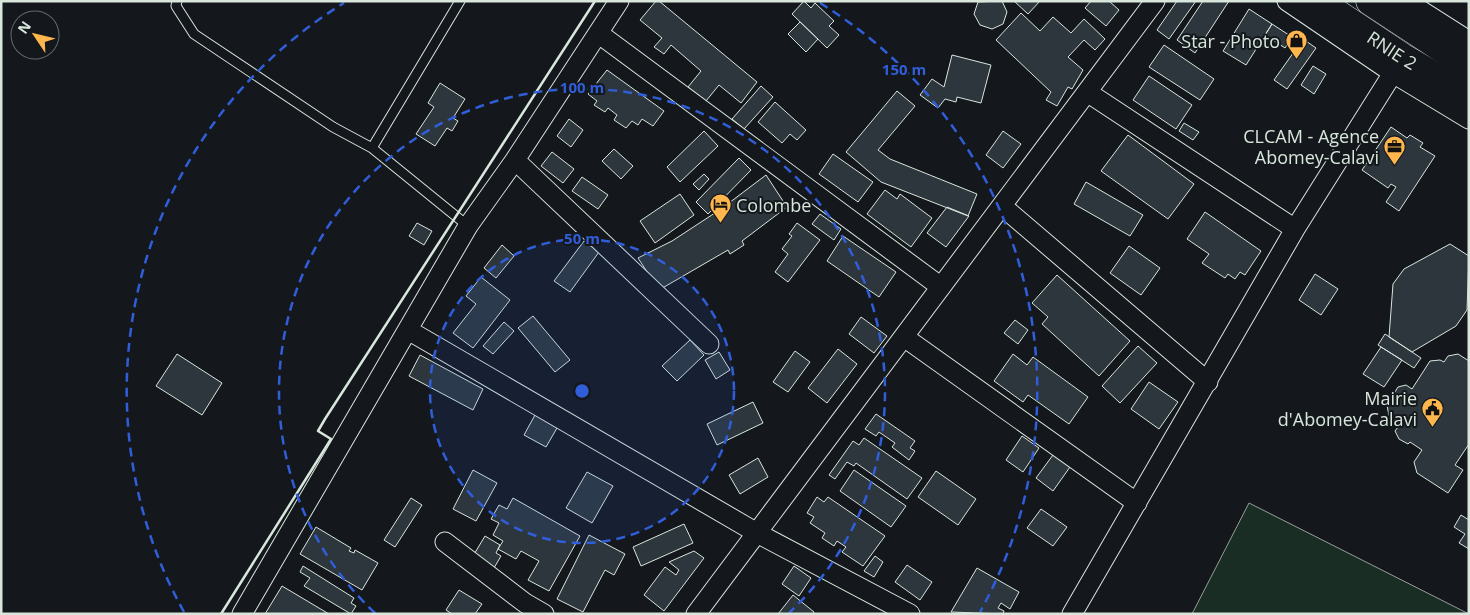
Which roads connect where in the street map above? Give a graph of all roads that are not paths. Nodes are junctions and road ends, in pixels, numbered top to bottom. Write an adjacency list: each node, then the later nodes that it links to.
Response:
1 (177, 1): 16 (lane)
2 (460, 1): 16 (lane)
3 (619, 1): 9 (street)
4 (1155, 1): 13 (street)
5 (1287, 1): 12 (street)
6 (1318, 1): 14 (highway, RNIE 2 / RNIE 2)
7 (1370, 1): 11 (highway, RNIE 2 / RNIE 2)
8 (1406, 1): 10 (street)
9 (598, 33): 17 (street); 21 (street)
10 (1469, 41)
11 (1469, 66)
12 (1393, 73): 15 (street); 20 (street)
13 (1087, 92): 18 (street); 20 (street)
14 (1469, 96)
15 (1469, 119)
16 (372, 148): 19 (lane)
17 (515, 160): 19 (street); 24 (street)
18 (1002, 206): 21 (street); 25 (street)
19 (468, 226): 22 (street)
20 (1295, 229): 25 (street)
21 (941, 287): 23 (street)
22 (408, 330): 27 (street); 29 (street)
23 (904, 337): 26 (street); 27 (street)
24 (709, 344)
25 (1208, 382): 26 (street)
26 (1137, 503): 33 (street)
27 (757, 533): 31 (street); 32 (street)
28 (445, 542): 30 (street)
29 (242, 614)
30 (544, 614)
31 (696, 614)
32 (910, 614)
33 (1072, 614)

